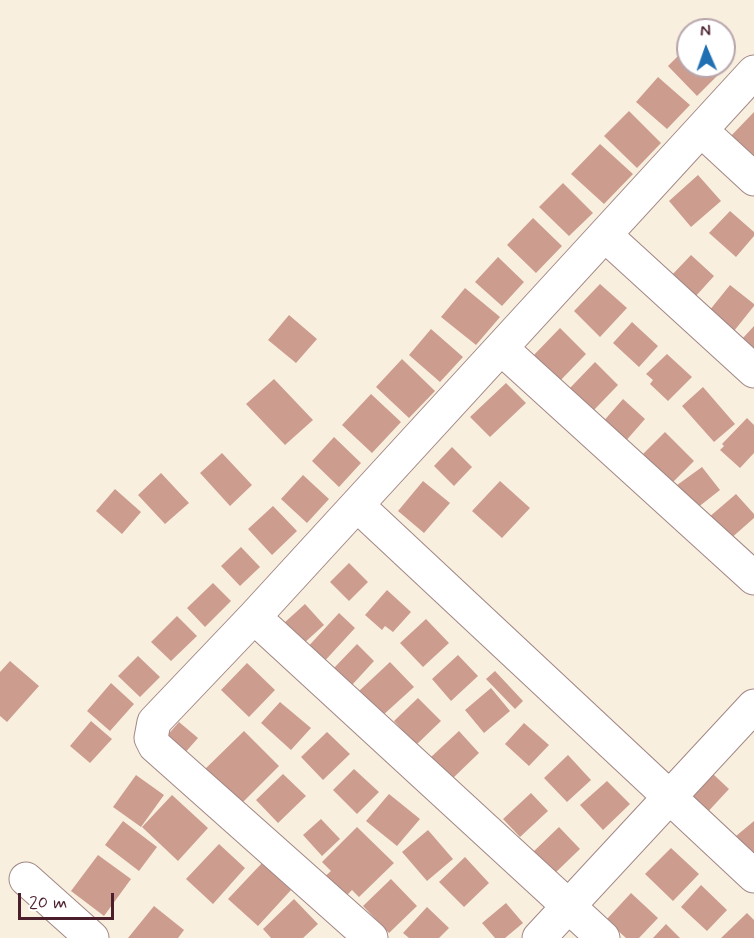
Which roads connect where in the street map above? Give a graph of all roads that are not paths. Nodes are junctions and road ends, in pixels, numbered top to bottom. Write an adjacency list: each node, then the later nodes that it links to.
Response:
1 (754, 72): 2 (street)
2 (701, 130): 3 (street); 4 (street)
3 (754, 179)
4 (605, 235): 5 (street); 6 (street)
5 (501, 348): 7 (street); 8 (street)
6 (754, 371)
7 (357, 505): 9 (street); 11 (street)
8 (754, 578)
9 (254, 618): 14 (street); 16 (street)
10 (754, 706): 11 (street)
11 (670, 797): 12 (street); 14 (street)
12 (754, 876)
13 (26, 879): 15 (street)
14 (569, 906): 17 (street); 18 (street)
15 (92, 938)
16 (371, 938)
17 (539, 938)
18 (603, 938)

